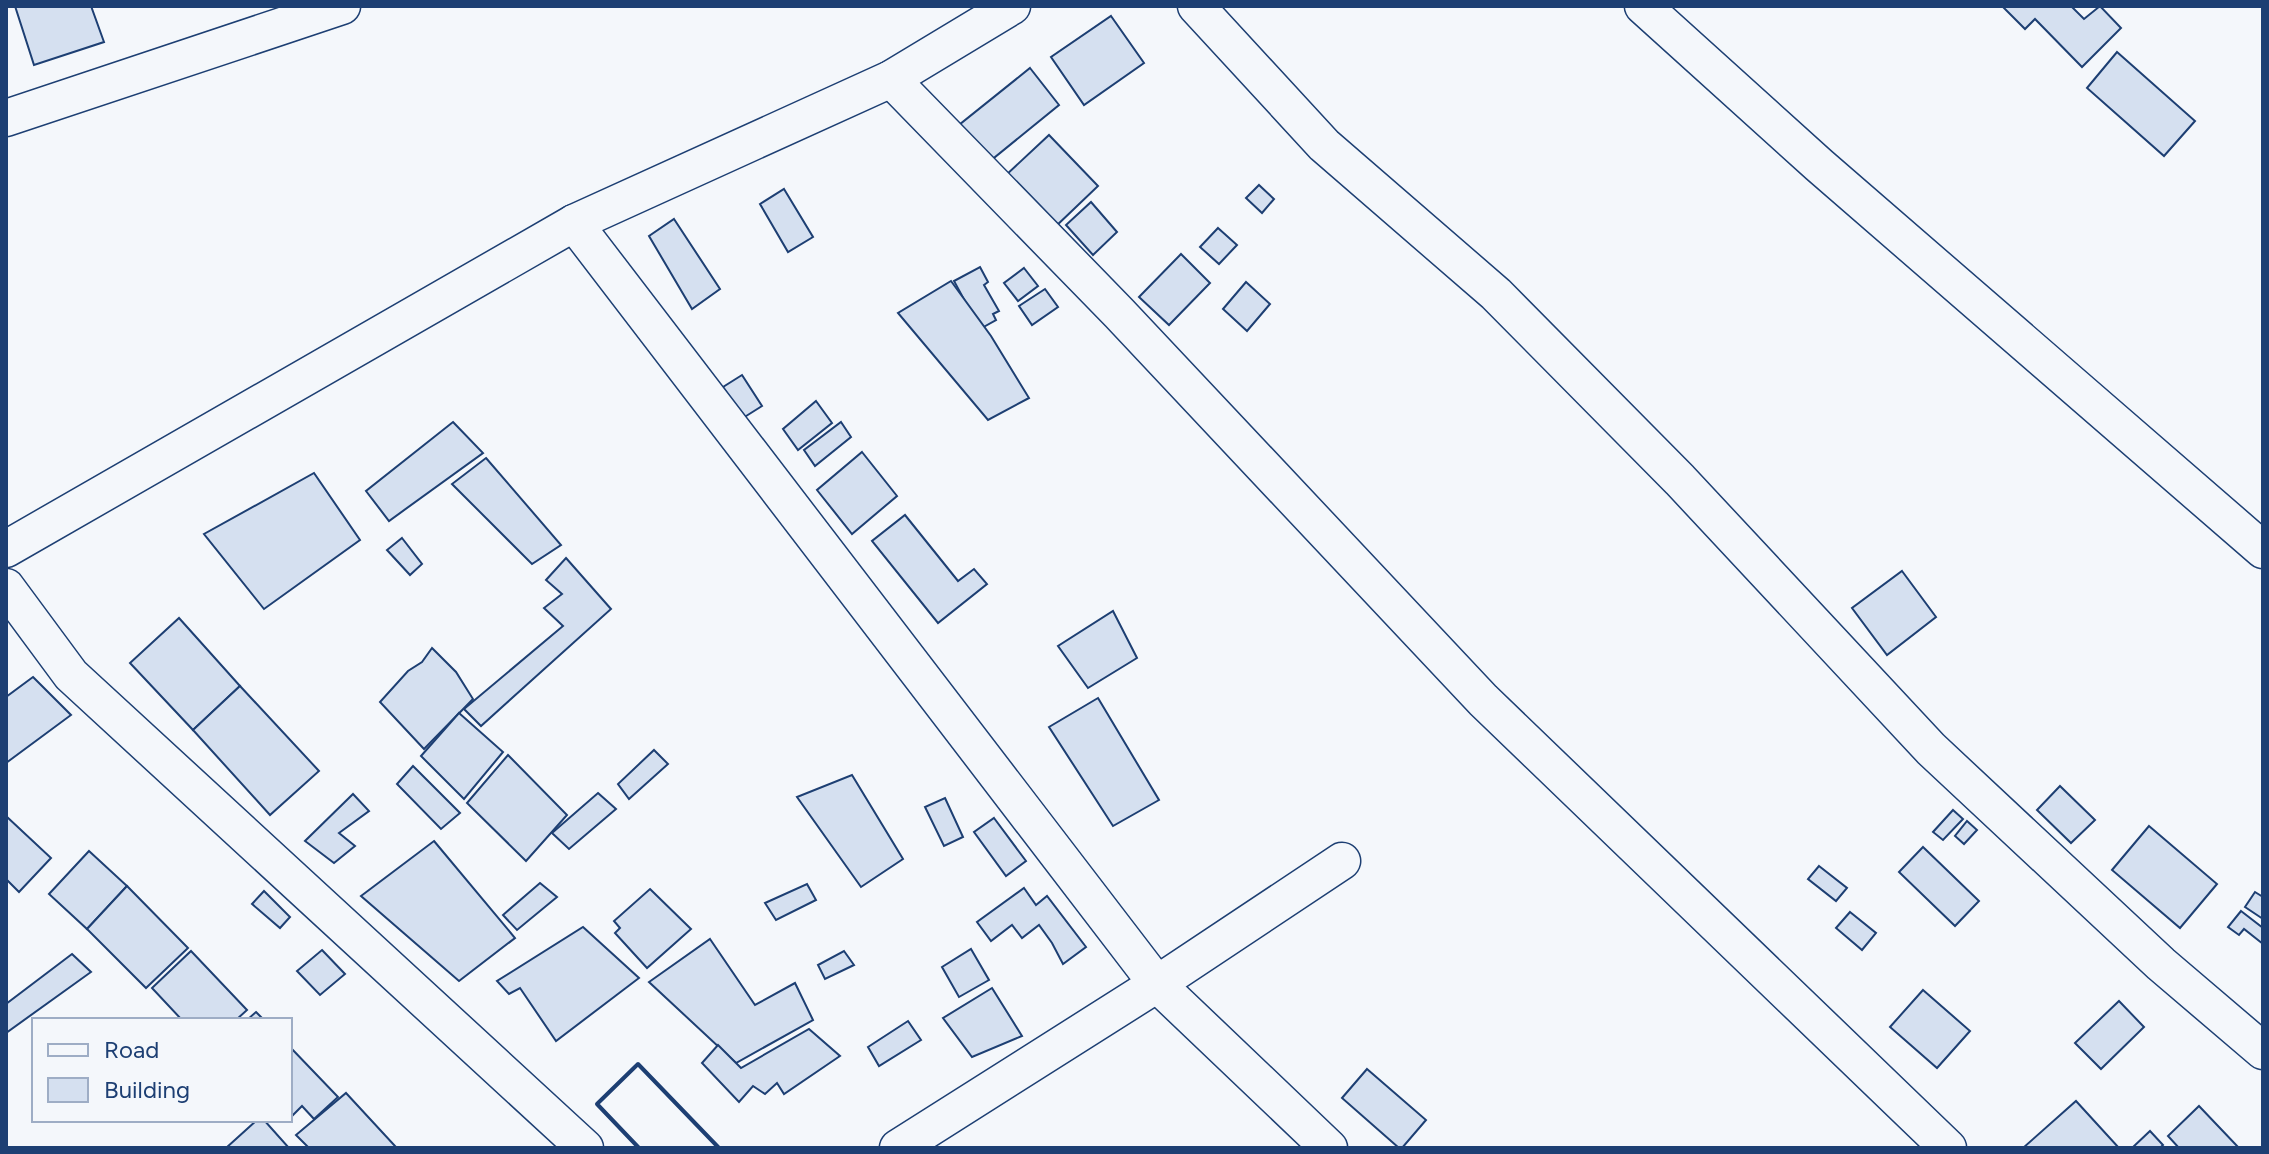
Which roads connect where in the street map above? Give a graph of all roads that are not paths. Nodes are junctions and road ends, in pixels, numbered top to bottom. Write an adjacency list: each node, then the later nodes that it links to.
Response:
1 (342, 6): 6 (street)
2 (1012, 6): 5 (street)
3 (1196, 6): 13 (street)
4 (1643, 6): 9 (street)
5 (891, 79): 7 (street); 17 (street)
6 (6, 118)
7 (574, 223): 8 (street); 12 (street)
8 (6, 549)
9 (2263, 550)
10 (6, 587): 14 (street)
11 (1342, 861): 12 (street)
12 (1157, 984): 15 (street); 16 (street)
13 (2263, 1051)
14 (585, 1148)
15 (898, 1148)
16 (1329, 1148)
17 (1948, 1148)

